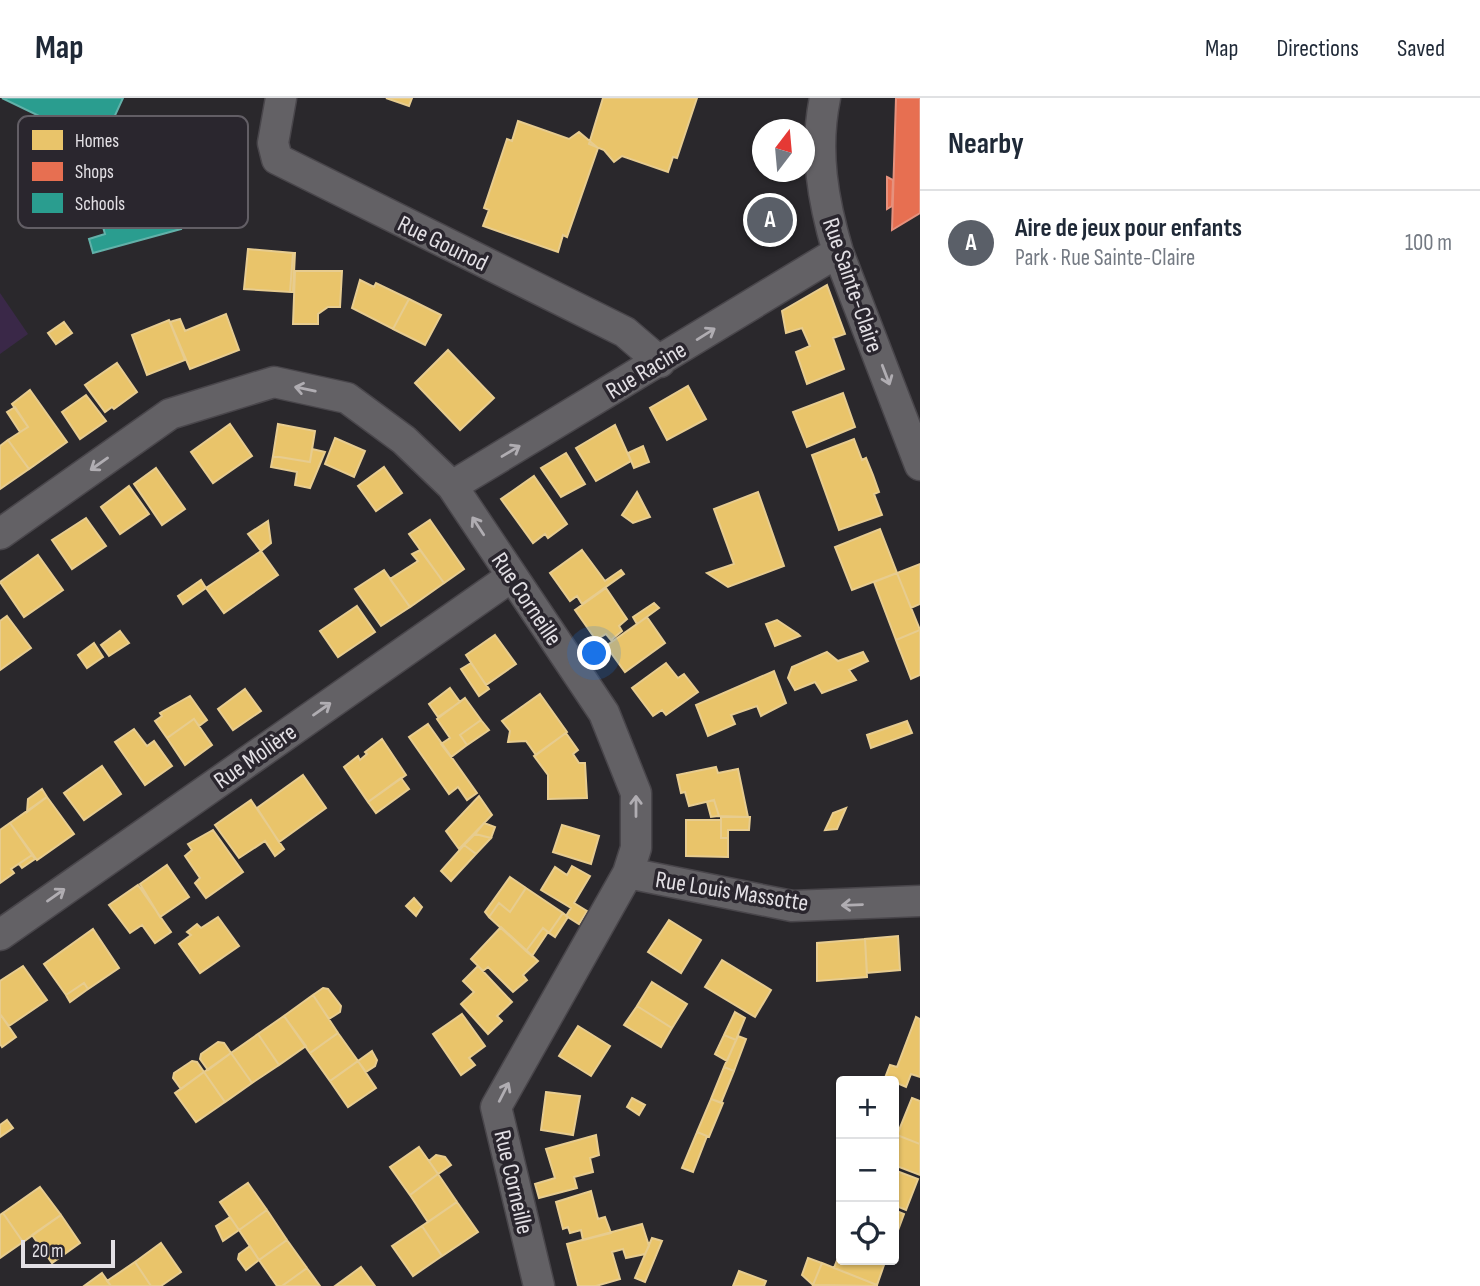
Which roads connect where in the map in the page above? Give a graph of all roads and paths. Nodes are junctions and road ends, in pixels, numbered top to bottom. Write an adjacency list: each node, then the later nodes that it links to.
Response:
1 (281, 98): 4 (street, Rue Gounod)
2 (825, 98): 3 (street, Rue Sainte-Claire)
3 (838, 252): 4 (street, Rue Racine, one-way to 3); 5 (street, Rue Sainte-Claire, one-way to 5)
4 (660, 362): 6 (street, Rue Racine, one-way to 4)
5 (920, 465)
6 (452, 486): 7 (street, Rue Corneille, one-way to 7); 8 (street, Rue Corneille, one-way to 6)
7 (0, 534)
8 (511, 577): 9 (street, Rue Corneille, one-way to 8); 11 (street, Rue Molière, one-way to 8)
9 (628, 873): 10 (street, Rue Louis Massotte, one-way to 9); 12 (street, Rue Corneille, one-way to 9)
10 (920, 901)
11 (0, 935)
12 (538, 1281)

